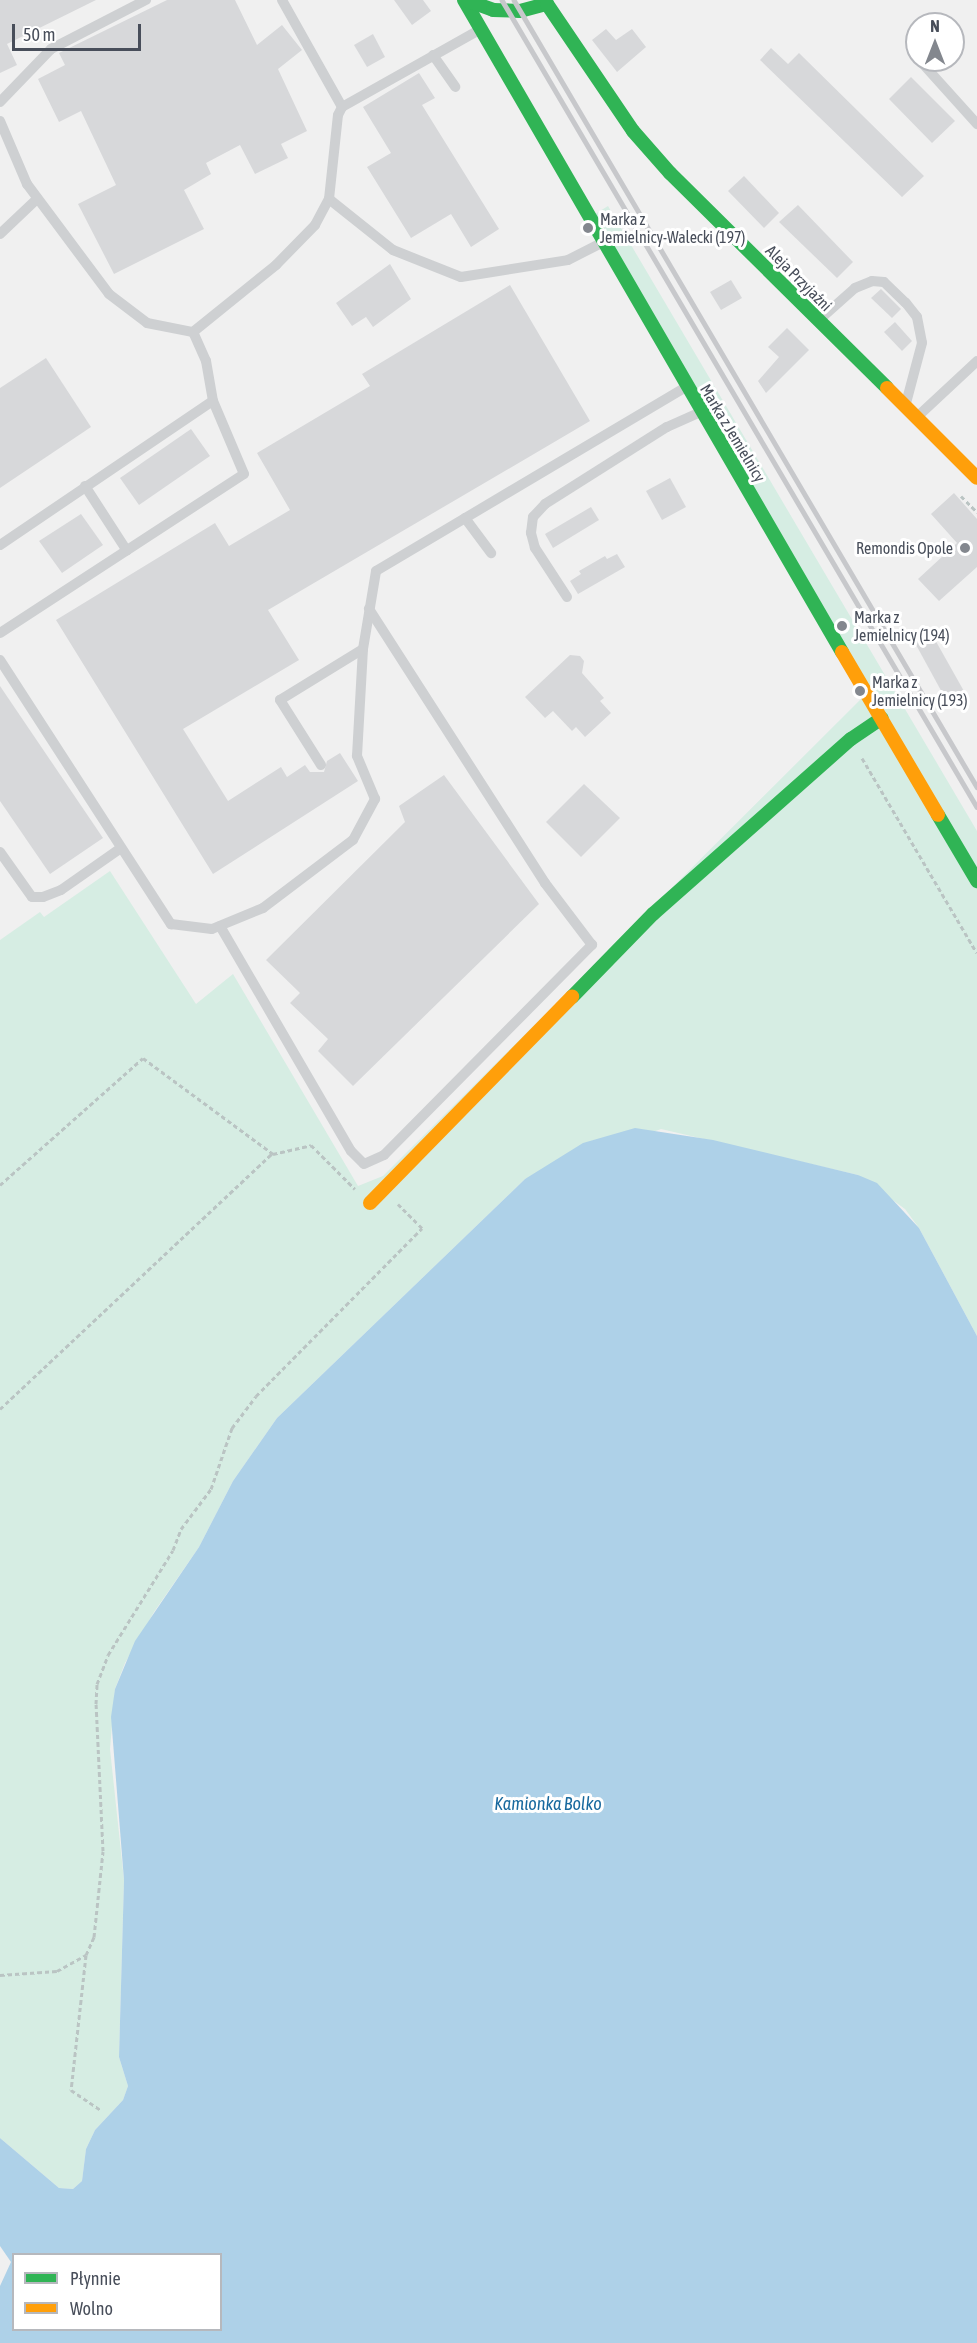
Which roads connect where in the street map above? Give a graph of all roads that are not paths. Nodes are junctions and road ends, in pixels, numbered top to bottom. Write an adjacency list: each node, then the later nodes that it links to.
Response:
1 (146, 0): 8 (lane)
2 (282, 0): 9 (lane)
3 (465, 0): 4 (street, Marka z Jemielnicy); 16 (street, Aleja Przyjaźni)
4 (479, 29): 5 (lane); 15 (street, Marka z Jemielnicy)
5 (434, 55): 7 (lane); 9 (lane)
6 (931, 72): 11 (lane)
7 (455, 87)
8 (0, 102)
9 (342, 107): 13 (lane)
10 (0, 121): 12 (lane)
11 (977, 124)
12 (37, 199): 14 (lane); 17 (lane)
13 (329, 199): 15 (lane); 17 (lane)
14 (0, 234)
15 (602, 243): 19 (street, Marka z Jemielnicy)
16 (819, 320): 21 (street, Aleja Przyjaźni); 21 (lane)
17 (193, 332): 20 (lane)
18 (977, 361): 23 (lane)
19 (686, 387): 22 (street, Marka z Jemielnicy); 26 (lane)
20 (213, 400): 25 (lane); 28 (lane)
21 (905, 406): 23 (street, Aleja Przyjaźni)
22 (700, 412): 30 (lane); 36 (street, Marka z Jemielnicy)
23 (917, 418): 24 (street, Aleja Przyjaźni)
24 (977, 478)
25 (85, 486): 27 (lane); 28 (lane)
26 (465, 518): 29 (lane); 31 (lane)
27 (0, 545)
28 (127, 551): 32 (lane)
29 (491, 553)
30 (567, 597)
31 (369, 609): 33 (lane); 41 (lane)
32 (0, 633)
33 (363, 649): 37 (lane); 41 (lane)
34 (0, 660): 35 (lane)
35 (3, 674): 38 (lane)
36 (882, 718): 40 (street, Marka z Jemielnicy); 42 (street)
37 (321, 765)
38 (122, 848): 39 (lane); 41 (lane)
39 (0, 852)
40 (977, 881)
41 (220, 926)
42 (370, 1203)

